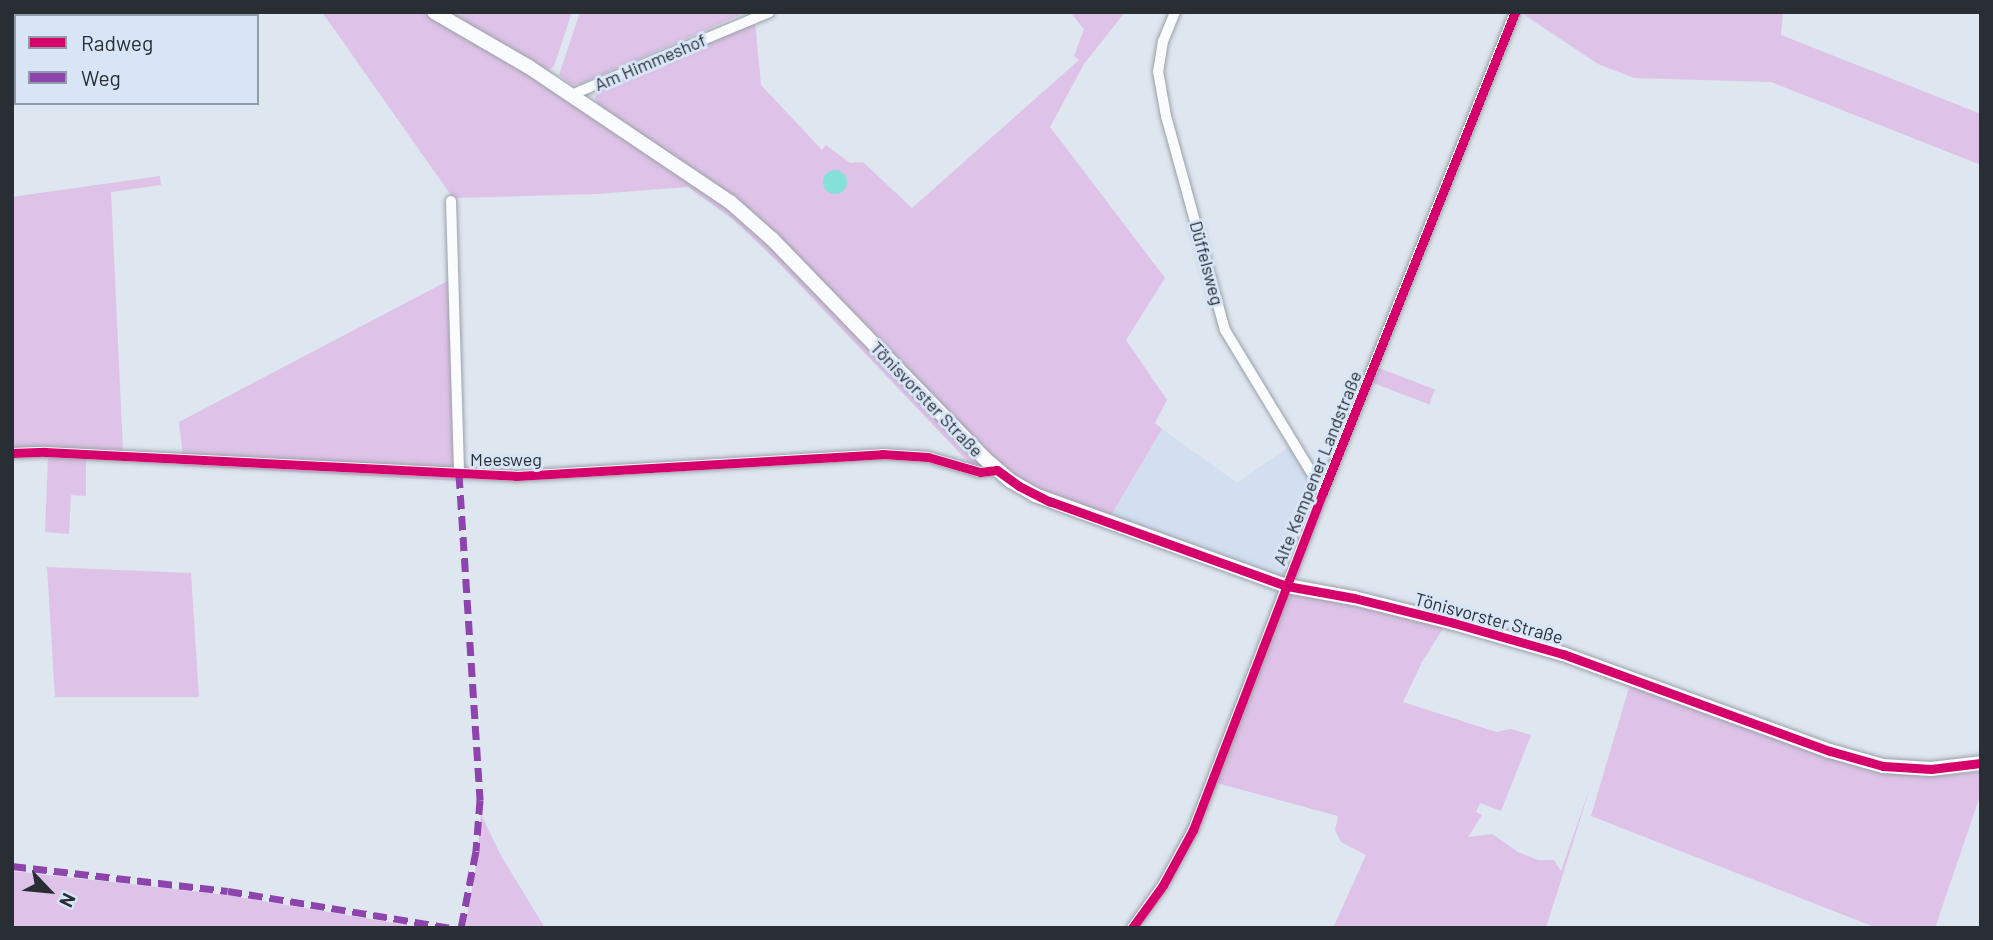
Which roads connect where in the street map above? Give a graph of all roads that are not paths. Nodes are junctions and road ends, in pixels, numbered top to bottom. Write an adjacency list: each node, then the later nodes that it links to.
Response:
1 (434, 12): 5 (main road, Tönisvorster Straße)
2 (769, 12): 5 (street, Am Himmeshof)
3 (1175, 12): 10 (street, Düffelsweg)
4 (1515, 12): 10 (street, Alte Kempener Landstraße)
5 (571, 95): 8 (main road, Tönisvorster Straße)
6 (451, 201): 9 (street, Meesweg)
7 (12, 453): 9 (street, Meesweg)
8 (997, 470): 9 (street, Meesweg); 11 (main road, Tönisvorster Straße)
9 (459, 474)
10 (1323, 492): 11 (street, Alte Kempener Landstraße)
11 (1287, 586): 12 (main road, Tönisvorster Straße); 13 (street, Alte Kempener Landstraße)
12 (1981, 763)
13 (1132, 928)

